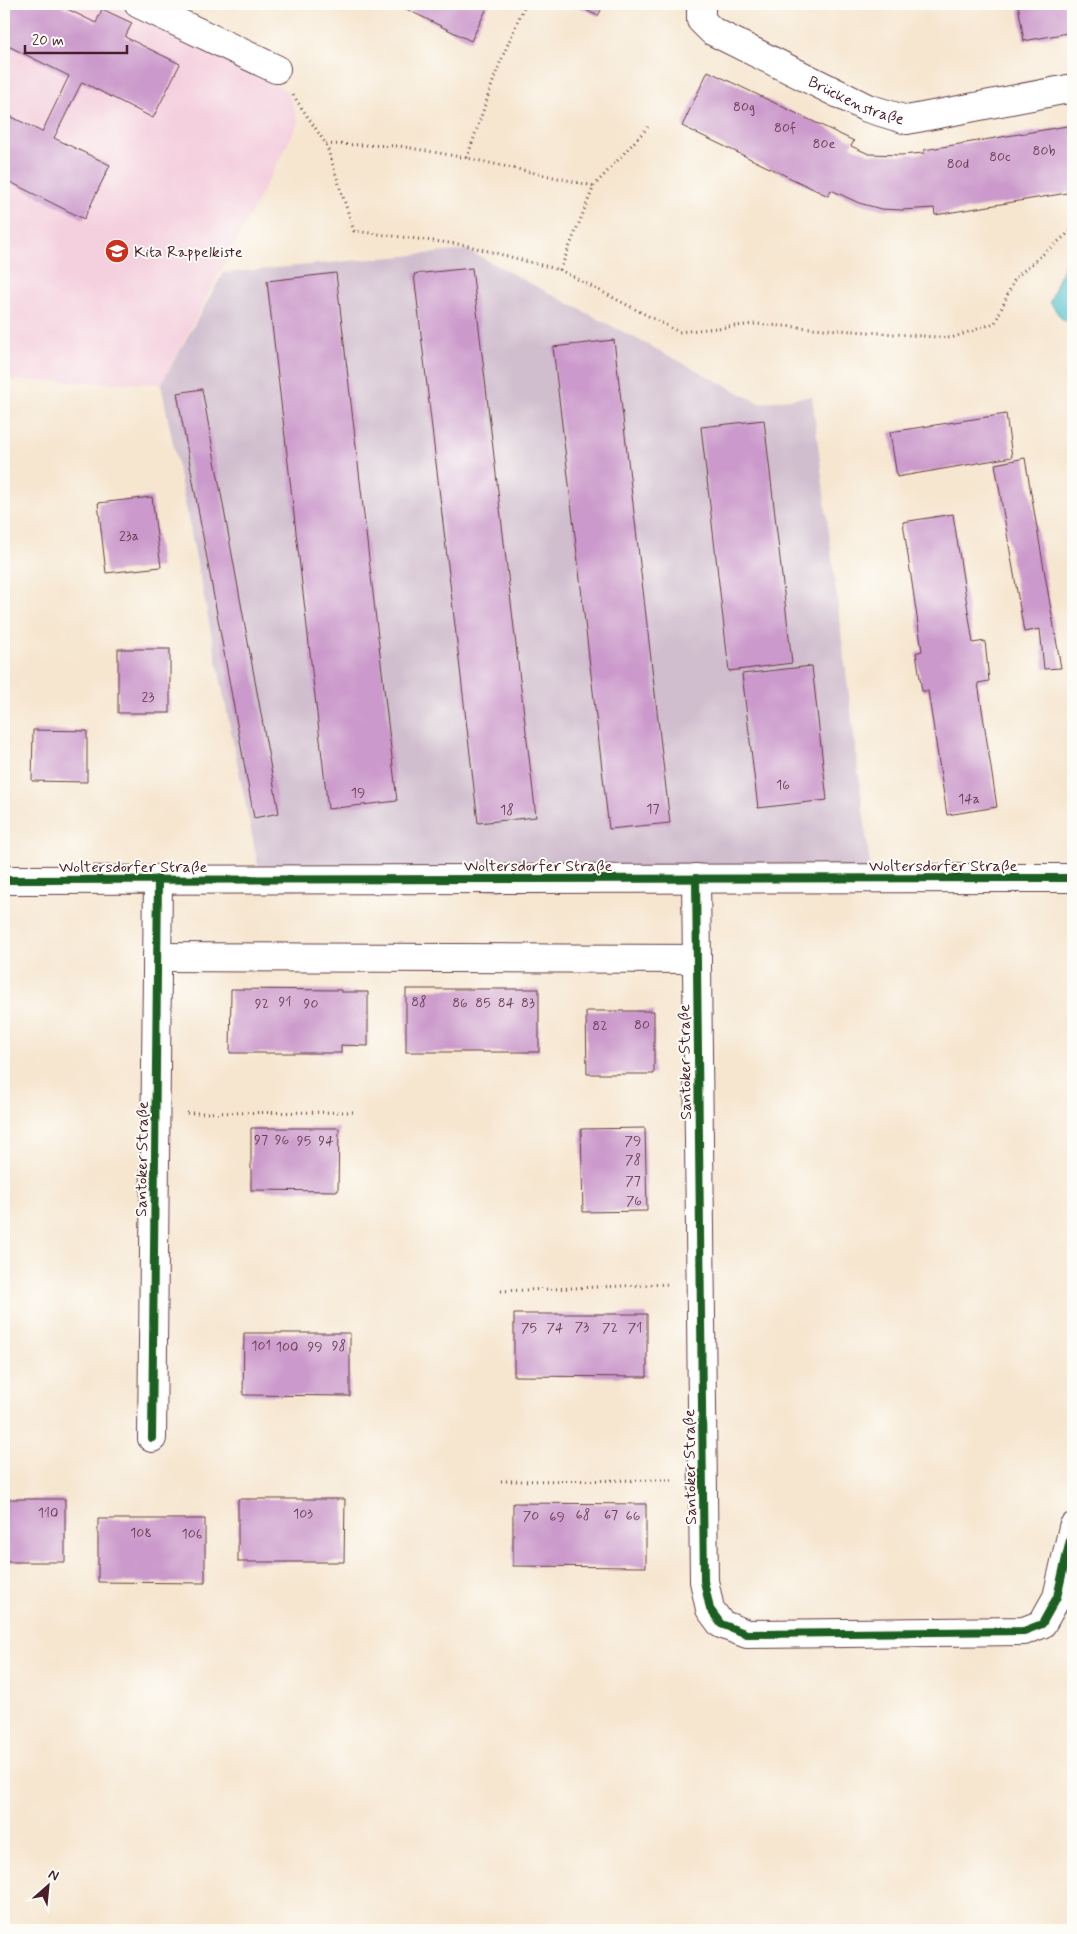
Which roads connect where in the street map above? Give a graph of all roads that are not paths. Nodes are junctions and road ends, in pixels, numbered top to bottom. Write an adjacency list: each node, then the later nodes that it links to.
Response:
1 (139, 4): 3 (street)
2 (701, 4): 4 (street, Brückenstraße)
3 (276, 70)
4 (1073, 88)
5 (696, 878): 6 (street, Woltersdorfer Straße); 7 (street, Woltersdorfer Straße); 10 (street, Santoker Straße)
6 (1073, 878)
7 (158, 879): 8 (street, Woltersdorfer Straße); 9 (street, Santoker Straße)
8 (4, 880)
9 (157, 957): 10 (street); 11 (street, Santoker Straße)
10 (697, 959): 12 (street, Santoker Straße)
11 (152, 1438)
12 (1073, 1527)

